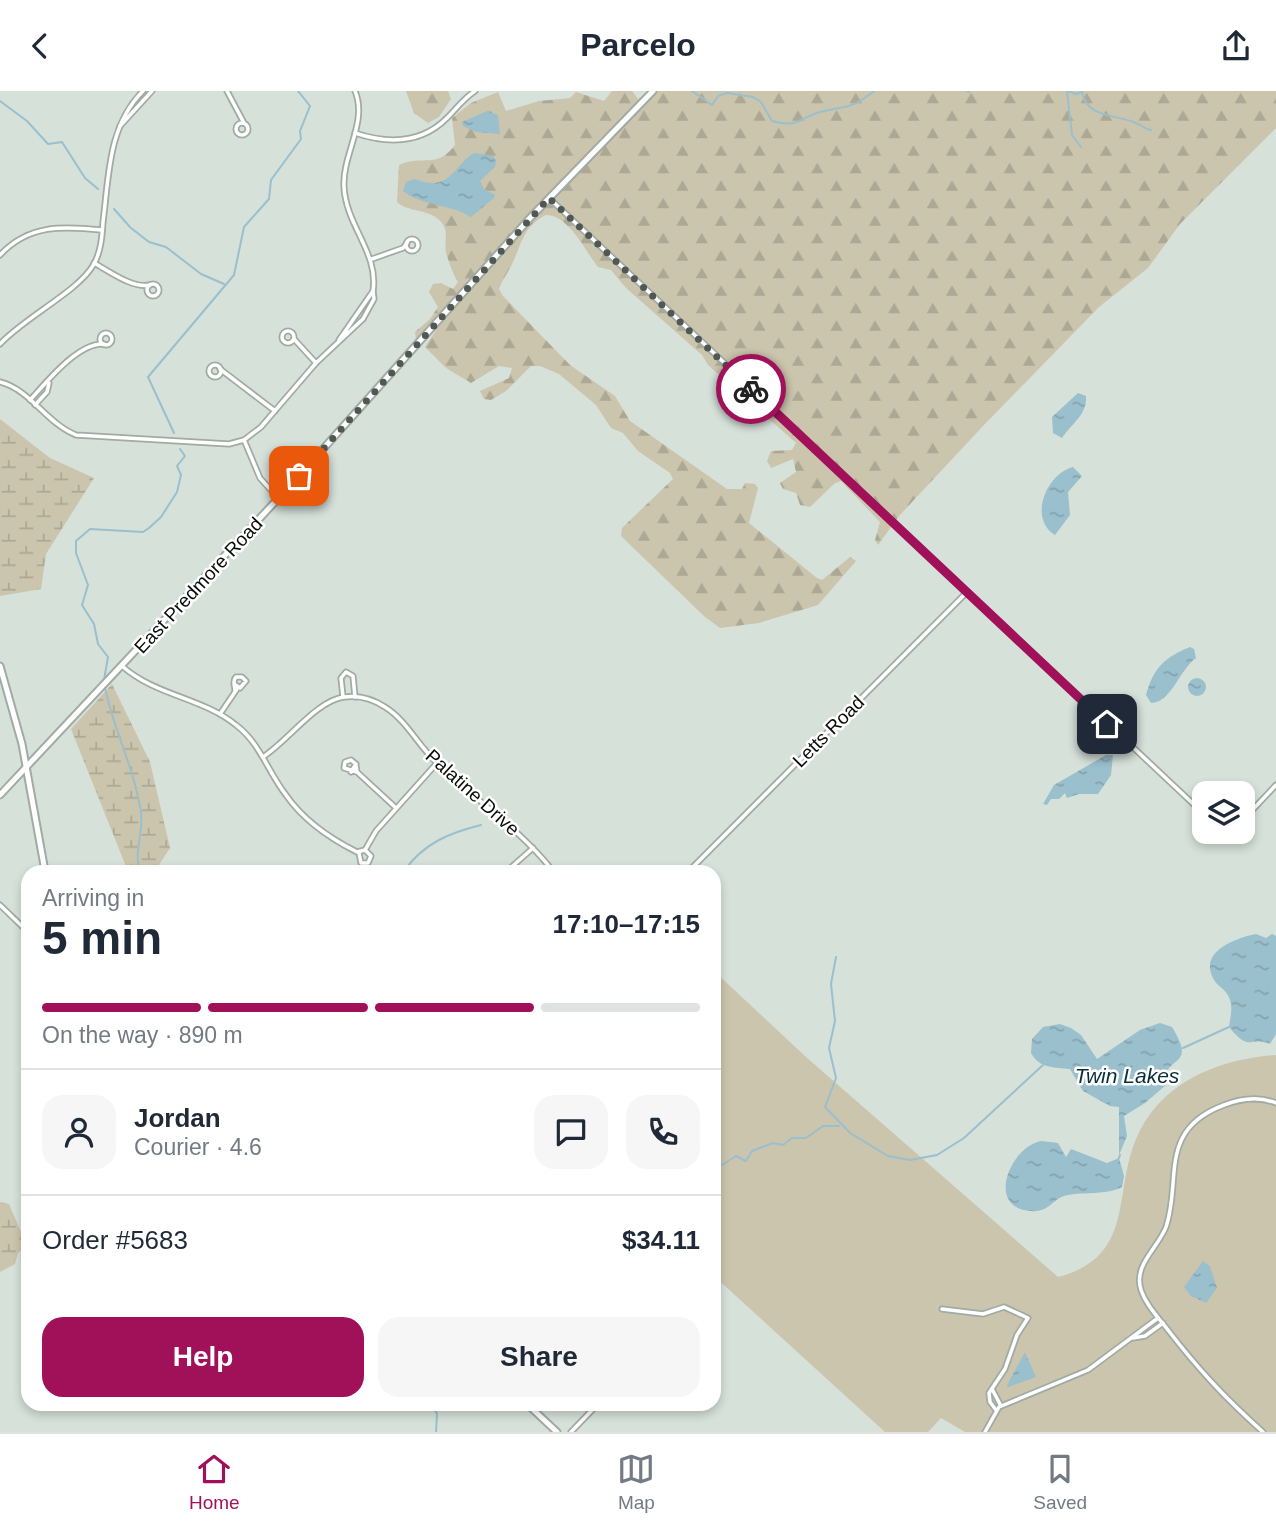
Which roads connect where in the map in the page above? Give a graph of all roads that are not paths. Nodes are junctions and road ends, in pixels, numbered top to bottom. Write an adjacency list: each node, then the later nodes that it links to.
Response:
1 (143, 91): 10 (street)
2 (152, 91): 10 (street)
3 (227, 91): 7 (street)
4 (355, 91): 11 (street)
5 (475, 91): 11 (street)
6 (651, 92): 12 (street, East Predmore Road)
7 (240, 119): 8 (street); 9 (street)
8 (244, 123): 9 (street); 9 (street)
9 (237, 125)
10 (119, 127): 13 (street)
11 (355, 133): 18 (street)
12 (549, 198): 40 (street, East Predmore Road); 41 (street)
13 (102, 230): 17 (street); 19 (street)
14 (407, 243): 15 (street); 16 (street); 16 (street)
15 (403, 248): 16 (street); 18 (street)
16 (409, 250)
17 (0, 255)
18 (372, 259): 30 (street)
19 (94, 263): 21 (street); 26 (street)
20 (150, 285): 21 (street); 22 (street); 22 (street)
21 (144, 287): 22 (street)
22 (148, 292)
23 (100, 338): 27 (street); 28 (street); 28 (street)
24 (294, 338): 25 (street); 25 (street); 29 (street)
25 (289, 343): 29 (street)
26 (0, 344)
27 (97, 344): 28 (street); 35 (street)
28 (104, 344)
29 (296, 344): 30 (street)
30 (316, 363): 38 (street)
31 (220, 369): 32 (street); 33 (street); 33 (street)
32 (225, 375): 33 (street); 38 (street)
33 (218, 376)
34 (0, 382): 36 (street)
35 (49, 383): 36 (street); 37 (street)
36 (30, 400): 37 (street)
37 (35, 405): 39 (street)
38 (275, 411): 39 (street)
39 (244, 440): 40 (street)
40 (279, 499): 43 (street, East Predmore Road)
41 (967, 591): 54 (street); 63 (street, Letts Road)
42 (0, 666): 50 (street)
43 (122, 666): 47 (street); 50 (street, East Predmore Road)
44 (238, 689): 44 (street); 47 (street)
45 (343, 697): 46 (street, Palatine Drive); 46 (street); 48 (street, Palatine Drive)
46 (355, 697): 49 (street, Palatine Drive)
47 (220, 713): 48 (street)
48 (263, 757): 59 (street)
49 (437, 763): 56 (street); 57 (street, Palatine Drive)
50 (26, 768): 53 (street, East Predmore Road); 60 (street)
51 (357, 769): 51 (street); 56 (street)
52 (1276, 785): 55 (street)
53 (0, 795)
54 (1192, 803)
55 (1255, 807)
56 (396, 808): 58 (street)
57 (533, 848): 61 (street); 62 (street, Palatine Drive)
58 (365, 850): 59 (street); 59 (street)
59 (359, 853)
60 (45, 865)
61 (515, 865)
62 (548, 865)
63 (695, 865)
64 (0, 905): 65 (street)
65 (21, 925)
66 (1276, 1103): 68 (street)
67 (942, 1309): 71 (street)
68 (1158, 1318): 69 (street); 70 (street)
69 (1163, 1323): 70 (street); 79 (street)
70 (1131, 1339): 72 (street)
71 (992, 1389): 72 (street); 73 (street)
72 (1001, 1405): 73 (street)
73 (996, 1410): 78 (street)
74 (534, 1411): 76 (street)
75 (591, 1411): 77 (street)
76 (556, 1432)
77 (571, 1432)
78 (985, 1432)
79 (1263, 1432)

